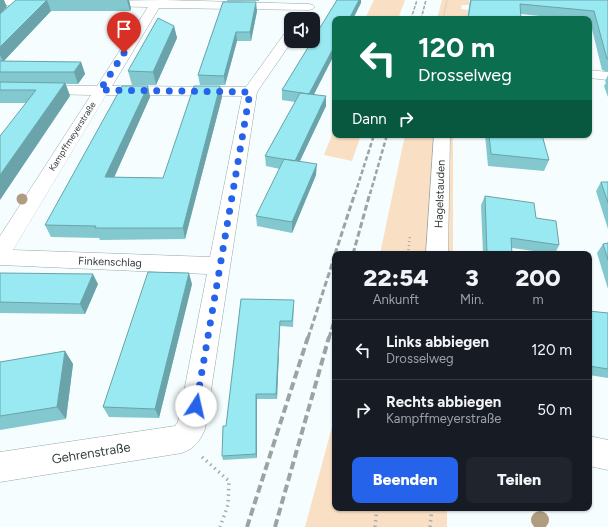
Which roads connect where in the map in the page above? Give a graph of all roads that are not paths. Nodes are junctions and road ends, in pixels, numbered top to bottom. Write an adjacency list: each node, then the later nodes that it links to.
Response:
1 (23, 1): 2 (street); 3 (street); 7 (street)
2 (0, 2)
3 (54, 2)
4 (157, 2): 5 (street); 6 (street); 12 (street, Kampffmeyerstraße)
5 (85, 3)
6 (311, 4)
7 (11, 12)
8 (284, 43): 13 (street)
9 (592, 74): 10 (street)
10 (608, 76)
11 (0, 89): 12 (street)
12 (100, 90): 13 (street); 16 (street, Kampffmeyerstraße)
13 (250, 92): 18 (street)
14 (442, 138): 15 (street, Hagelstauden)
15 (437, 251)
16 (0, 253)
17 (0, 257): 18 (street, Finkenschlag)
18 (220, 266): 21 (street, Gehrenstraße)
19 (592, 452): 20 (street)
20 (608, 456)
21 (0, 466)

